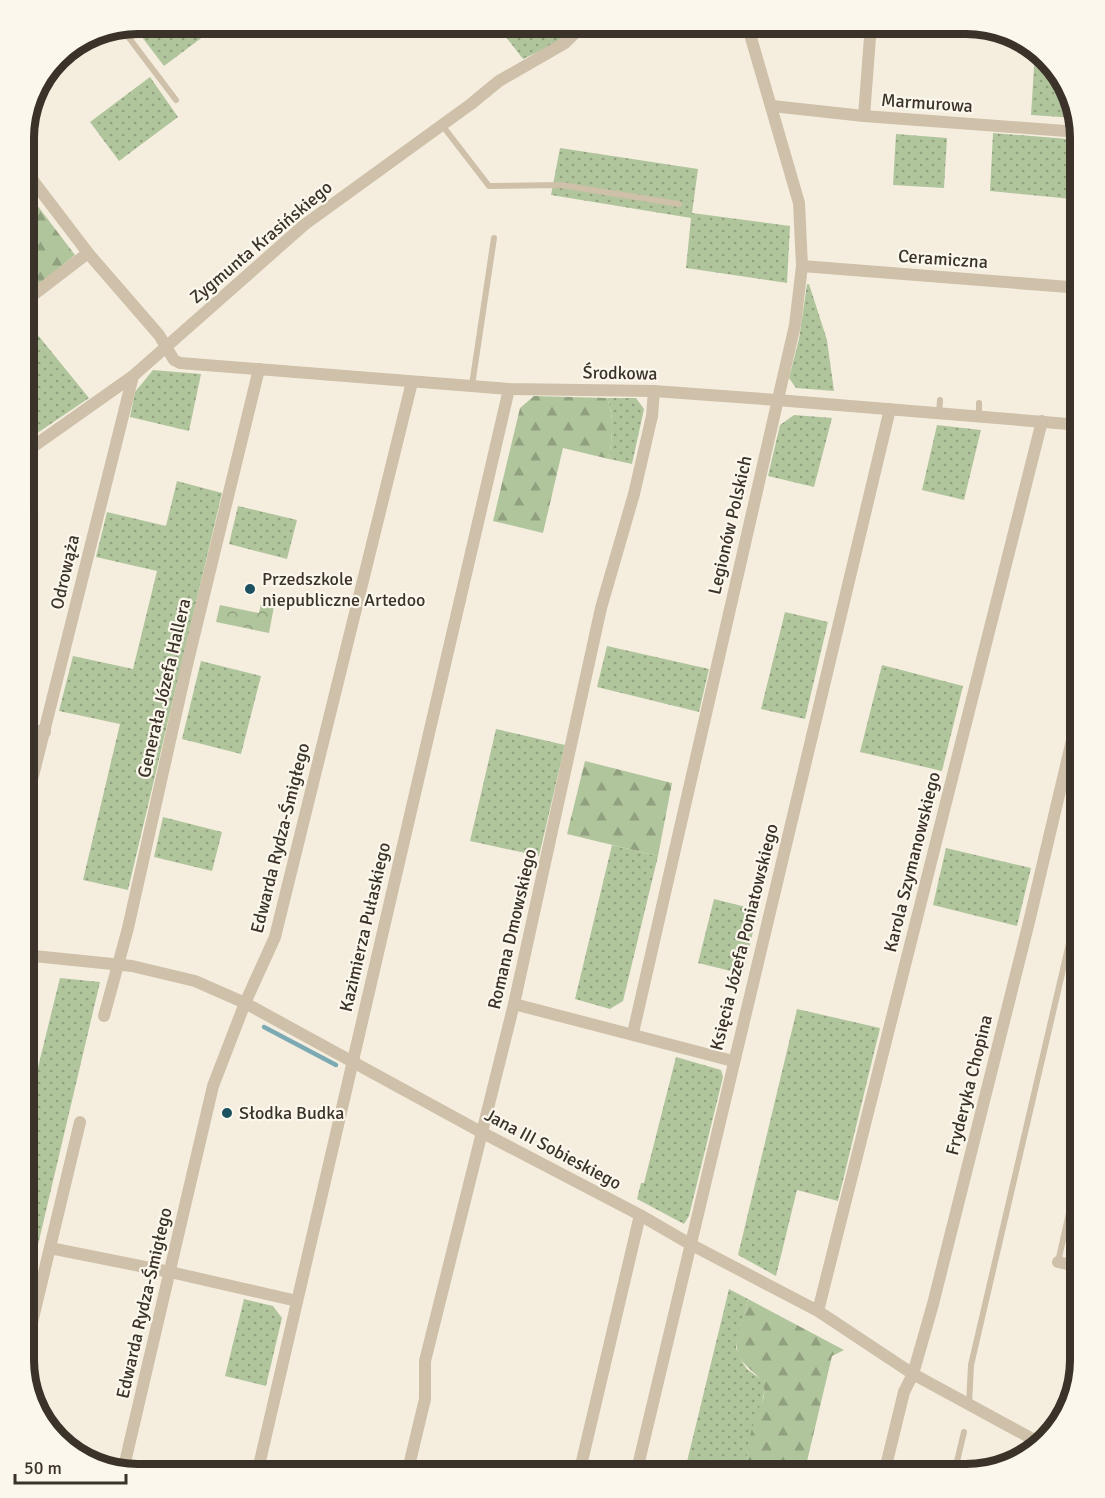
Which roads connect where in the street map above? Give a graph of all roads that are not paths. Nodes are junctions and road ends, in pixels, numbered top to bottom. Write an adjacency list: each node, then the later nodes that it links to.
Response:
1 (127, 35): 5 (lane)
2 (573, 35): 8 (street, Zygmunta Krasińskiego)
3 (750, 35): 6 (street, Legionów Polskich)
4 (870, 35): 7 (street)
5 (176, 100)
6 (772, 106): 7 (street, Marmurowa); 14 (street, Legionów Polskich)
7 (864, 116): 9 (street, Marmurowa)
8 (442, 125): 11 (lane); 17 (street, Zygmunta Krasińskiego)
9 (1070, 131)
10 (35, 183): 13 (street, Środkowa)
11 (679, 204)
12 (494, 238): 21 (lane)
13 (96, 258): 16 (street); 17 (street, Środkowa)
14 (802, 266): 15 (street, Ceramiczna); 24 (street, Legionów Polskich)
15 (1070, 287)
16 (35, 295)
17 (166, 347): 18 (street, Środkowa); 19 (street, Zygmunta Krasińskiego)
18 (259, 369): 20 (street, Środkowa); 37 (street, Generała Józefa Hallera)
19 (134, 376): 30 (street, Zygmunta Krasińskiego); 32 (street, Odrowąża)
20 (412, 382): 21 (street, Środkowa); 38 (street, Edwarda Rydza-Śmigłego)
21 (472, 385): 22 (street, Środkowa)
22 (509, 389): 23 (street, Środkowa); 43 (street, Kazimierza Pułaskiego)
23 (654, 391): 24 (street, Środkowa); 39 (street, Romana Dmowskiego)
24 (777, 400): 26 (street, Środkowa); 41 (street, Legionów Polskich)
25 (940, 400): 27 (lane)
26 (890, 409): 27 (street, Środkowa); 42 (street, Księcia Józefa Poniatowskiego)
27 (939, 413): 28 (street, Środkowa)
28 (1042, 421): 29 (street, Środkowa); 54 (street, Karola Szymanowskiego)
29 (1070, 424)
30 (35, 445)
31 (35, 731): 32 (street)
32 (45, 732): 34 (street, Odrowąża)
33 (1070, 749): 56 (street, Fryderyka Chopina)
34 (34, 772)
35 (1070, 939): 57 (lane)
36 (34, 956): 37 (street, Jana III Sobieskiego)
37 (118, 965): 38 (street, Jana III Sobieskiego); 40 (street, Generała Józefa Hallera)
38 (245, 1003): 43 (street, Jana III Sobieskiego); 52 (street, Edwarda Rydza-Śmigłego)
39 (514, 1004): 41 (street); 45 (street, Romana Dmowskiego)
40 (104, 1016)
41 (633, 1033): 42 (street)
42 (733, 1060): 48 (street, Księcia Józefa Poniatowskiego)
43 (352, 1062): 45 (street, Jana III Sobieskiego); 53 (street, Kazimierza Pułaskiego)
44 (80, 1122): 49 (street)
45 (481, 1132): 47 (street, Jana III Sobieskiego); 62 (street, Romana Dmowskiego)
46 (1070, 1209): 50 (lane)
47 (640, 1215): 48 (street, Jana III Sobieskiego); 63 (street)
48 (690, 1244): 54 (street, Jana III Sobieskiego); 64 (street, Księcia Józefa Poniatowskiego)
49 (50, 1248): 52 (street); 55 (street)
50 (1058, 1262): 51 (street)
51 (1070, 1265)
52 (170, 1272): 53 (street); 60 (street, Edwarda Rydza-Śmigłego)
53 (297, 1301): 61 (street, Kazimierza Pułaskiego)
54 (818, 1311): 56 (street, Jana III Sobieskiego)
55 (34, 1314)
56 (914, 1374): 57 (street, Jana III Sobieskiego); 65 (street, Fryderyka Chopina)
57 (969, 1404): 59 (street, Jana III Sobieskiego)
58 (964, 1432): 66 (lane)
59 (1033, 1439)
60 (125, 1462)
61 (260, 1463)
62 (410, 1463)
63 (582, 1463)
64 (639, 1463)
65 (887, 1463)
66 (957, 1463)

